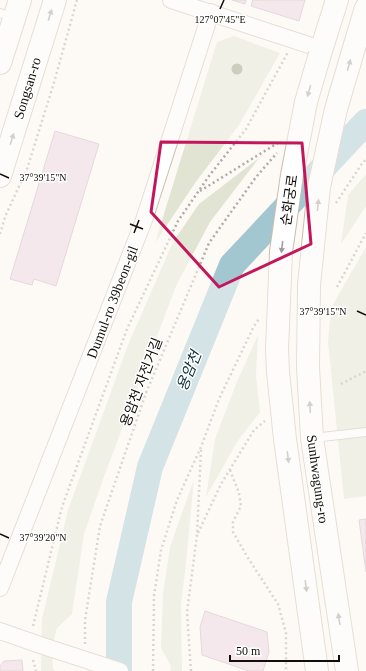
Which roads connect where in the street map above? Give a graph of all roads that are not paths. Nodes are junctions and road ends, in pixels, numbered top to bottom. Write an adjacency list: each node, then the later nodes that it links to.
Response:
1 (55, 0): 9 (street, Songsan-ro, one-way to 1)
2 (171, 0): 5 (street)
3 (337, 0): 7 (street)
4 (11, 10): 8 (street)
5 (211, 12): 7 (street); 14 (street, Dumul-ro 39beon-gil)
6 (364, 15): 10 (street, 순화궁로, one-way to 6, bridge)
7 (321, 51): 11 (street, 순화궁로, one-way to 11, bridge)
8 (0, 63)
9 (0, 176)
10 (309, 285): 13 (street, Sunhwagung-ro, one-way to 10)
11 (277, 349): 17 (street, Sunhwagung-ro, one-way to 17)
12 (366, 432): 13 (lane)
13 (312, 438): 18 (street, Sunhwagung-ro, one-way to 13)
14 (0, 588)
15 (0, 631): 16 (street, bridge)
16 (120, 671)
17 (318, 671)
18 (347, 671)

